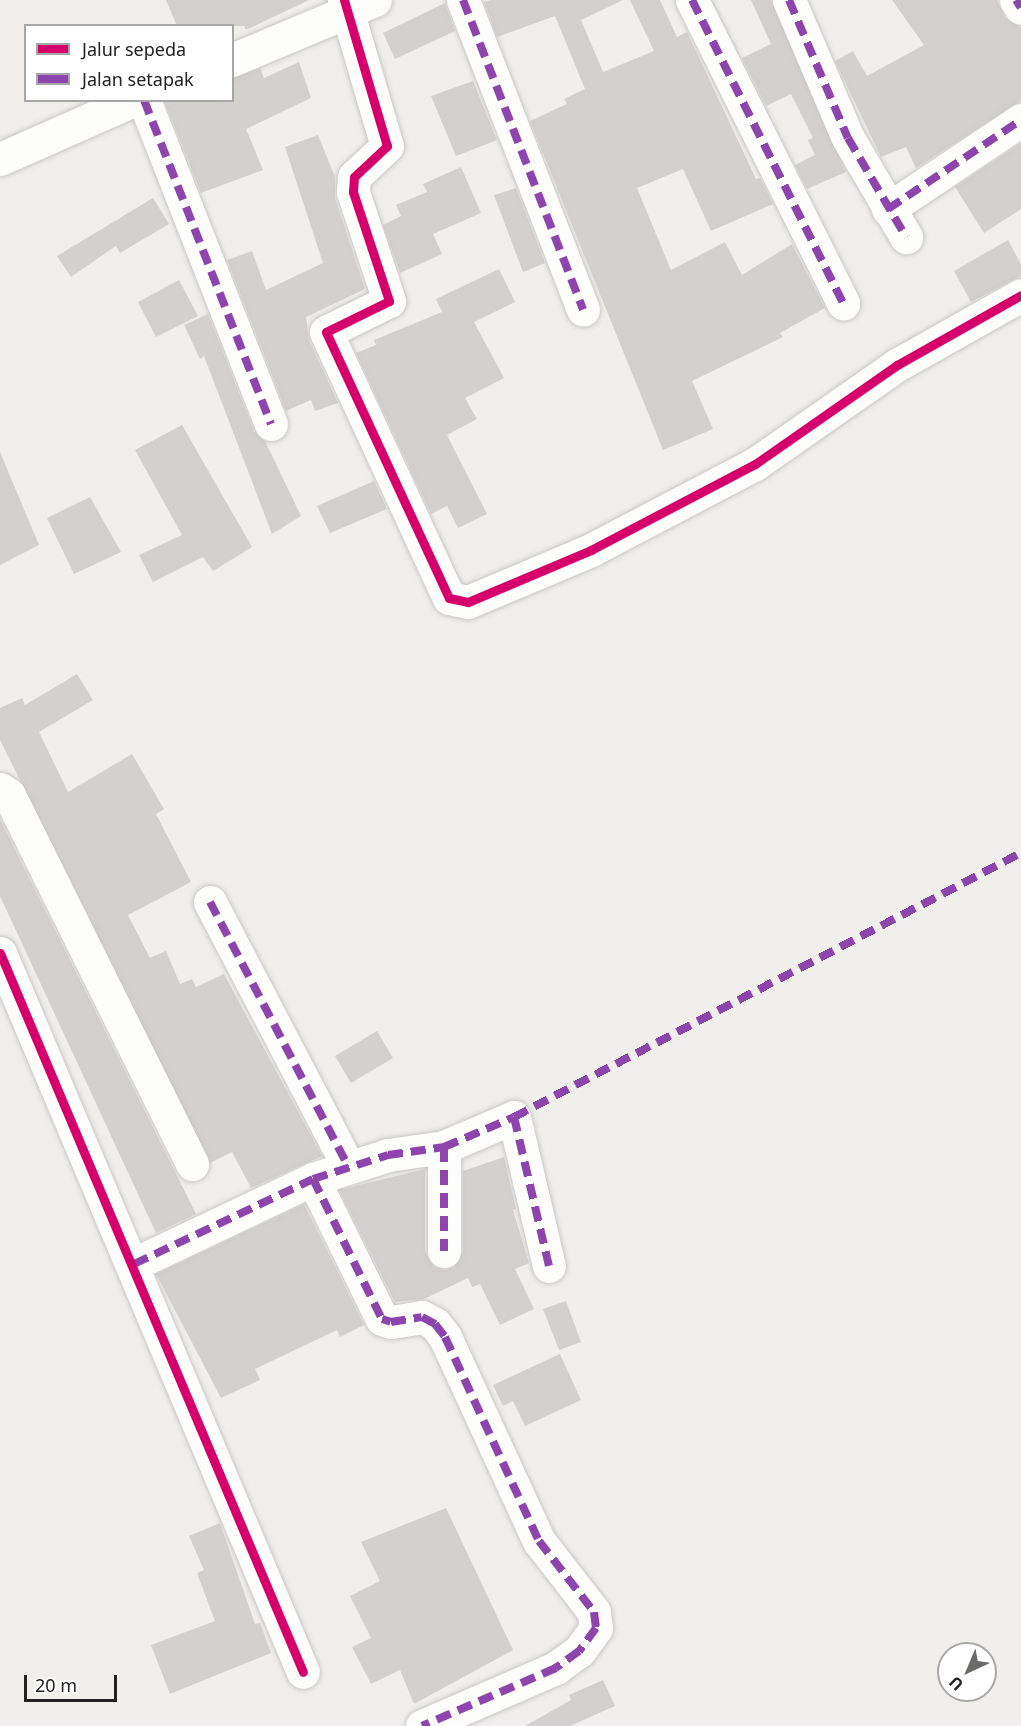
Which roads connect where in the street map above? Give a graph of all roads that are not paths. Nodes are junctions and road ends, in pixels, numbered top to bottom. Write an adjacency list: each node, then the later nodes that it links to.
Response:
1 (463, 0): 16 (street)
2 (692, 0): 15 (street)
3 (789, 0): 12 (street)
4 (1016, 0): 6 (street)
5 (356, 3): 7 (street); 14 (street)
6 (1021, 8)
7 (234, 59)
8 (129, 102): 11 (street)
9 (145, 102): 17 (street)
10 (1021, 120): 12 (street)
11 (0, 159)
12 (888, 209): 13 (street)
13 (906, 237)
14 (1021, 295)
15 (843, 303)
16 (583, 310)
17 (271, 424)
18 (0, 789): 22 (street)
19 (210, 902): 23 (street)
20 (0, 953): 26 (street)
21 (444, 1147): 23 (street); 25 (street); 27 (street)
22 (192, 1164)
23 (348, 1166): 24 (street)
24 (313, 1179): 26 (street); 29 (street)
25 (444, 1251)
26 (134, 1264): 28 (street)
27 (549, 1266)
28 (303, 1672)
29 (422, 1726)

